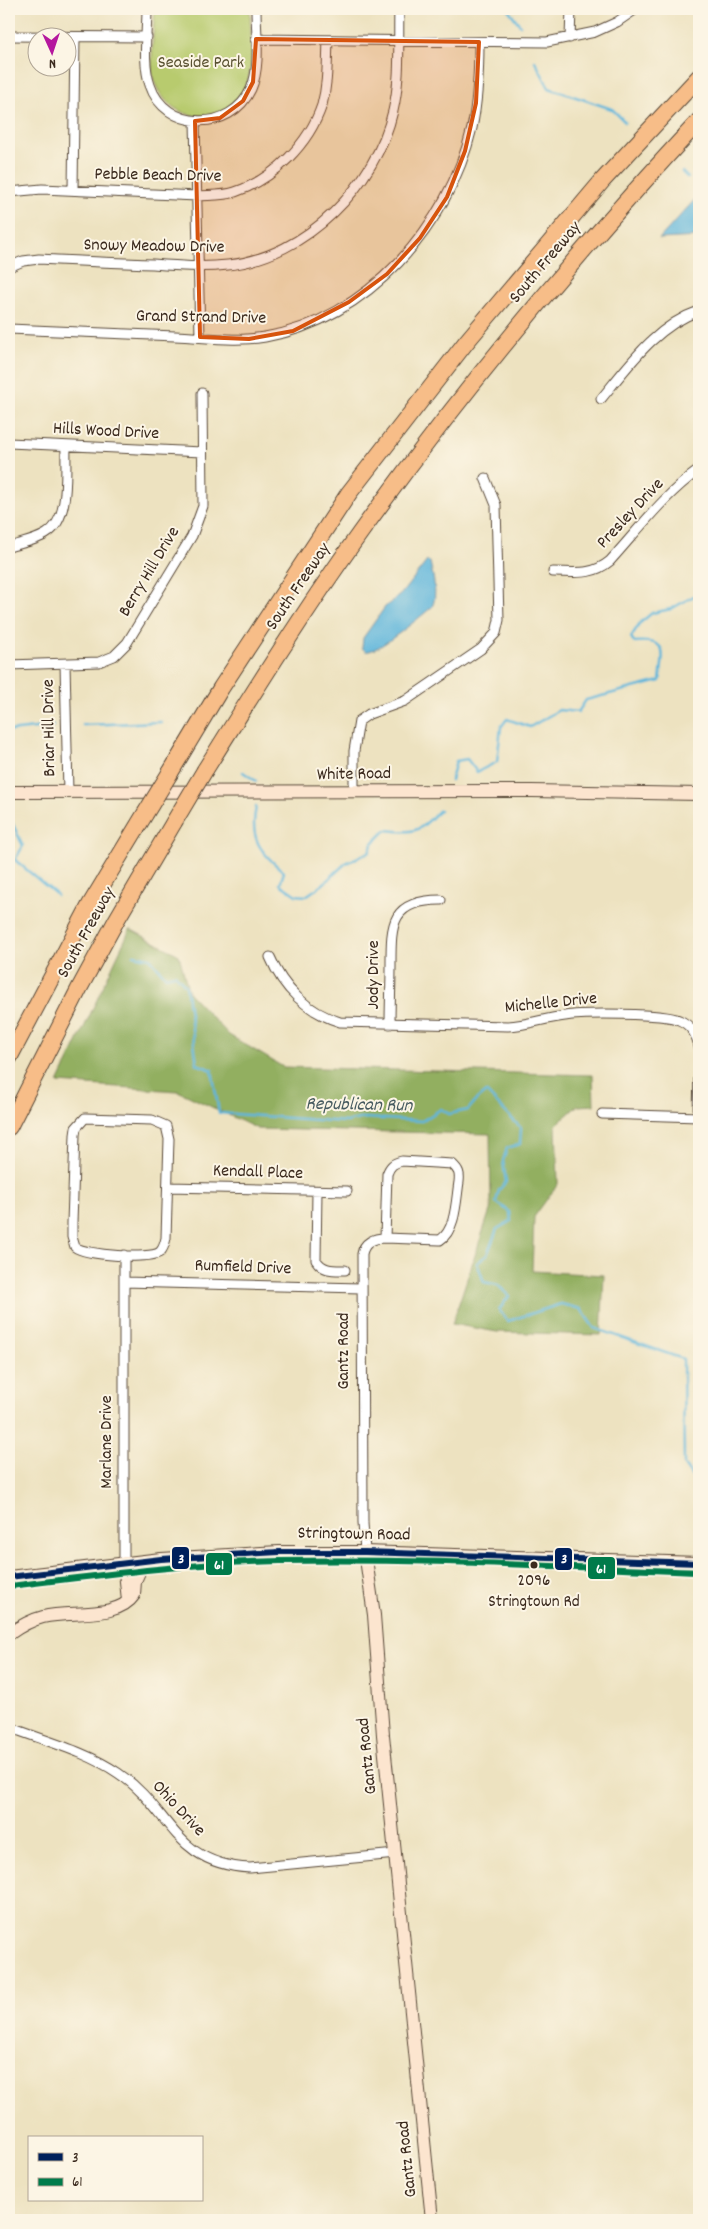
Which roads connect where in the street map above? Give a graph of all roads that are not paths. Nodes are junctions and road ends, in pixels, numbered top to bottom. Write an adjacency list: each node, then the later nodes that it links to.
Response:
1 (147, 9): 9 (street)
2 (256, 9): 11 (street)
3 (399, 9): 13 (street, Snowy Meadow Drive)
4 (571, 9): 10 (street)
5 (636, 9): 10 (street)
6 (9, 36): 7 (street)
7 (28, 36)
8 (78, 37): 9 (street)
9 (147, 38): 17 (street)
10 (570, 38): 14 (street)
11 (256, 39): 12 (street); 17 (street)
12 (328, 40): 13 (street); 21 (street, Pebble Beach Drive)
13 (398, 41): 14 (street); 22 (street, Snowy Meadow Drive)
14 (479, 42): 26 (street, Grand Strand Drive)
15 (699, 76): 44 (highway, South Freeway, bridge)
16 (74, 78): 19 (street)
17 (195, 121): 21 (street)
18 (699, 121): 52 (highway, South Freeway, bridge)
19 (73, 190): 20 (street, Pebble Beach Drive); 21 (street, Pebble Beach Drive)
20 (9, 192)
21 (197, 196): 22 (street)
22 (198, 266): 23 (street, Snowy Meadow Drive); 26 (street)
23 (9, 267)
24 (699, 311): 28 (street)
25 (9, 328): 26 (street, Grand Strand Drive)
26 (200, 337)
27 (202, 393): 31 (street, Berry Hill Drive)
28 (601, 399)
29 (9, 443): 30 (street, Hills Wood Drive)
30 (66, 446): 31 (street, Hills Wood Drive); 34 (street)
31 (202, 452): 37 (street, Berry Hill Drive)
32 (699, 470): 35 (street, Presley Drive)
33 (485, 478): 40 (street)
34 (9, 547)
35 (553, 572)
36 (9, 664): 37 (street, Berry Hill Drive)
37 (65, 664): 39 (street, Briar Hill Drive)
38 (9, 792): 39 (main road, White Road)
39 (68, 792): 40 (main road, White Road)
40 (354, 792): 41 (main road, White Road)
41 (699, 794)
42 (441, 900): 45 (street, Jody Drive)
43 (270, 957): 45 (street, Michelle Drive)
44 (55, 969): 46 (highway); 48 (highway, South Freeway)
45 (390, 1024): 47 (street, Michelle Drive)
46 (9, 1035)
47 (699, 1047)
48 (9, 1058)
49 (699, 1063): 51 (street)
50 (602, 1114): 51 (street)
51 (698, 1117)
52 (9, 1127)
53 (168, 1187): 54 (street, Kendall Place); 57 (street); 57 (street)
54 (316, 1191): 55 (street, Kendall Place); 58 (street)
55 (347, 1191)
56 (386, 1238): 56 (street); 60 (street, Gantz Road)
57 (124, 1255): 59 (street, Marlane Drive)
58 (344, 1270)
59 (124, 1282): 60 (street, Rumfield Drive); 64 (street, Marlane Drive)
60 (361, 1288): 61 (street, Gantz Road)
61 (365, 1552): 62 (main road, Stringtown Road); 63 (main road, Stringtown Road); 69 (main road, Gantz Road)
62 (144, 1561): 64 (main road, Stringtown Road); 66 (main road)
63 (699, 1562)
64 (124, 1563): 65 (main road, Stringtown Road); 66 (main road, Marlane Drive)
65 (9, 1578)
66 (128, 1603): 67 (main road)
67 (9, 1634)
68 (9, 1727): 69 (street, Ohio Drive)
69 (396, 1854): 70 (main road, Gantz Road)
70 (432, 2220)

